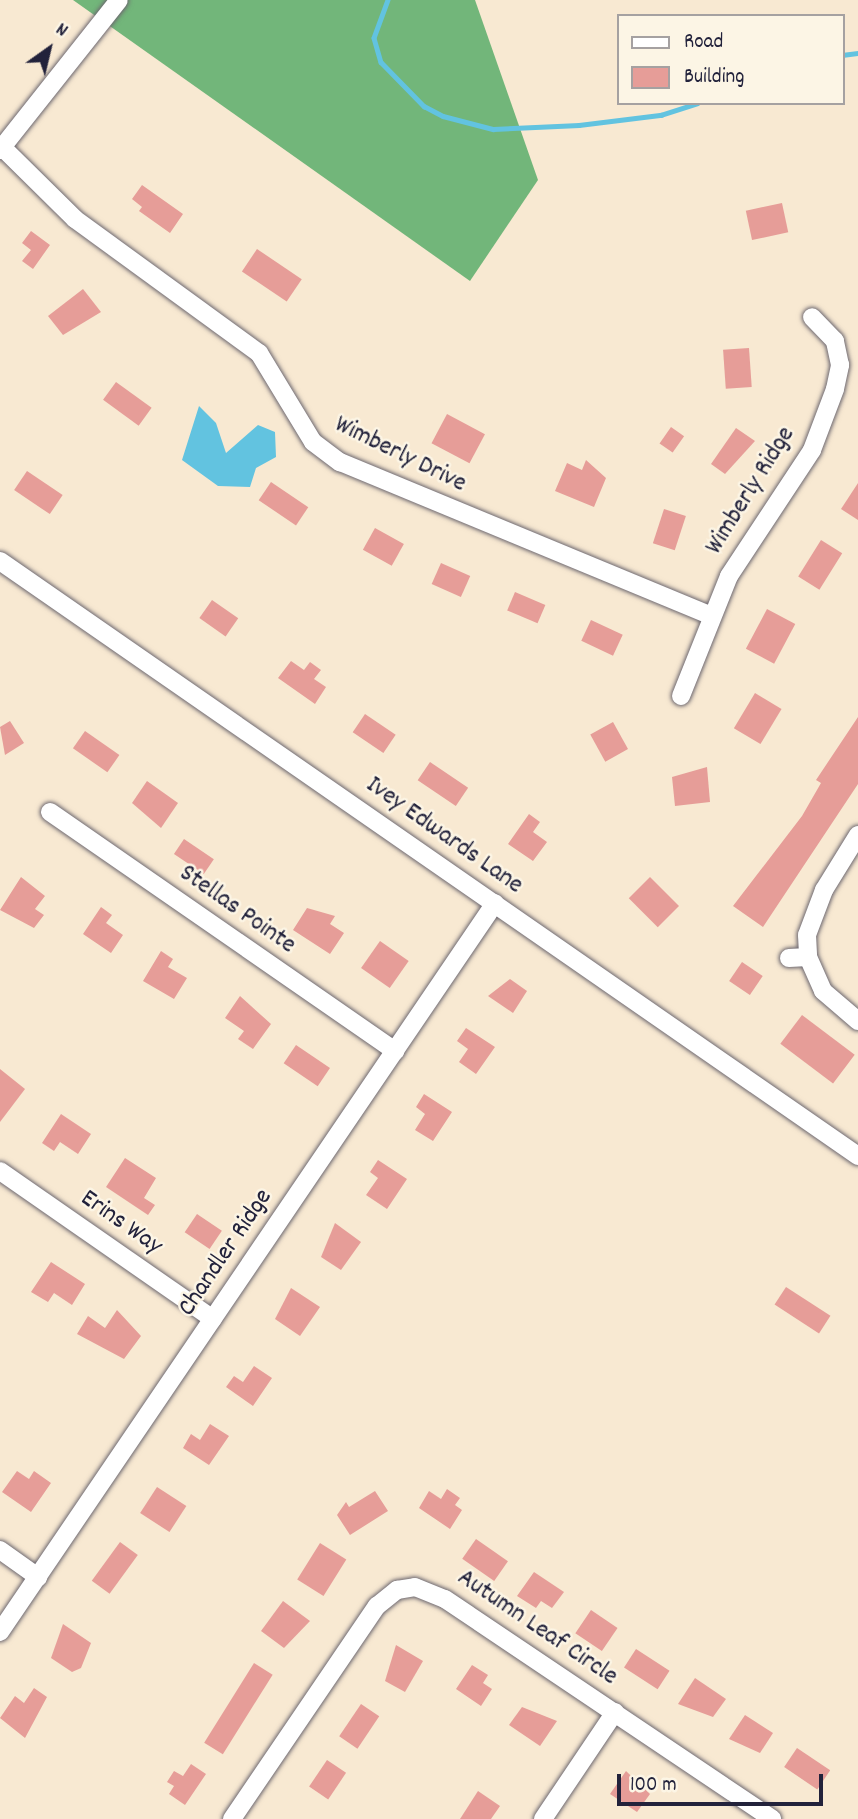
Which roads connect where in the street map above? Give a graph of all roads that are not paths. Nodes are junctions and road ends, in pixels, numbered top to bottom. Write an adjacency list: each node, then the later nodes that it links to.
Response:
1 (119, 0): 2 (street)
2 (1, 147): 5 (street, Wimberly Drive)
3 (812, 317): 5 (street, Wimberly Ridge)
4 (0, 561): 9 (street, Ivey Edwards Lane)
5 (711, 616): 6 (street, Wimberly Ridge)
6 (681, 696)
7 (50, 812): 13 (street, Stellas Pointe)
8 (858, 835): 10 (street)
9 (495, 903): 13 (street, Chandler Ridge); 14 (street, Ivey Edwards Lane)
10 (808, 957): 11 (street); 12 (street)
11 (789, 958)
12 (858, 1021)
13 (395, 1051): 16 (street, Chandler Ridge)
14 (856, 1150)
15 (0, 1171): 16 (street, Erins Way)
16 (213, 1319): 18 (street, Chandler Ridge)
17 (0, 1550): 18 (street)
18 (38, 1577): 19 (street, Chandler Ridge)
19 (0, 1632)
20 (615, 1712): 21 (street, Autumn Leaf Circle); 22 (street); 23 (street, Autumn Leaf Circle)
21 (232, 1819)
22 (543, 1819)
23 (772, 1819)

